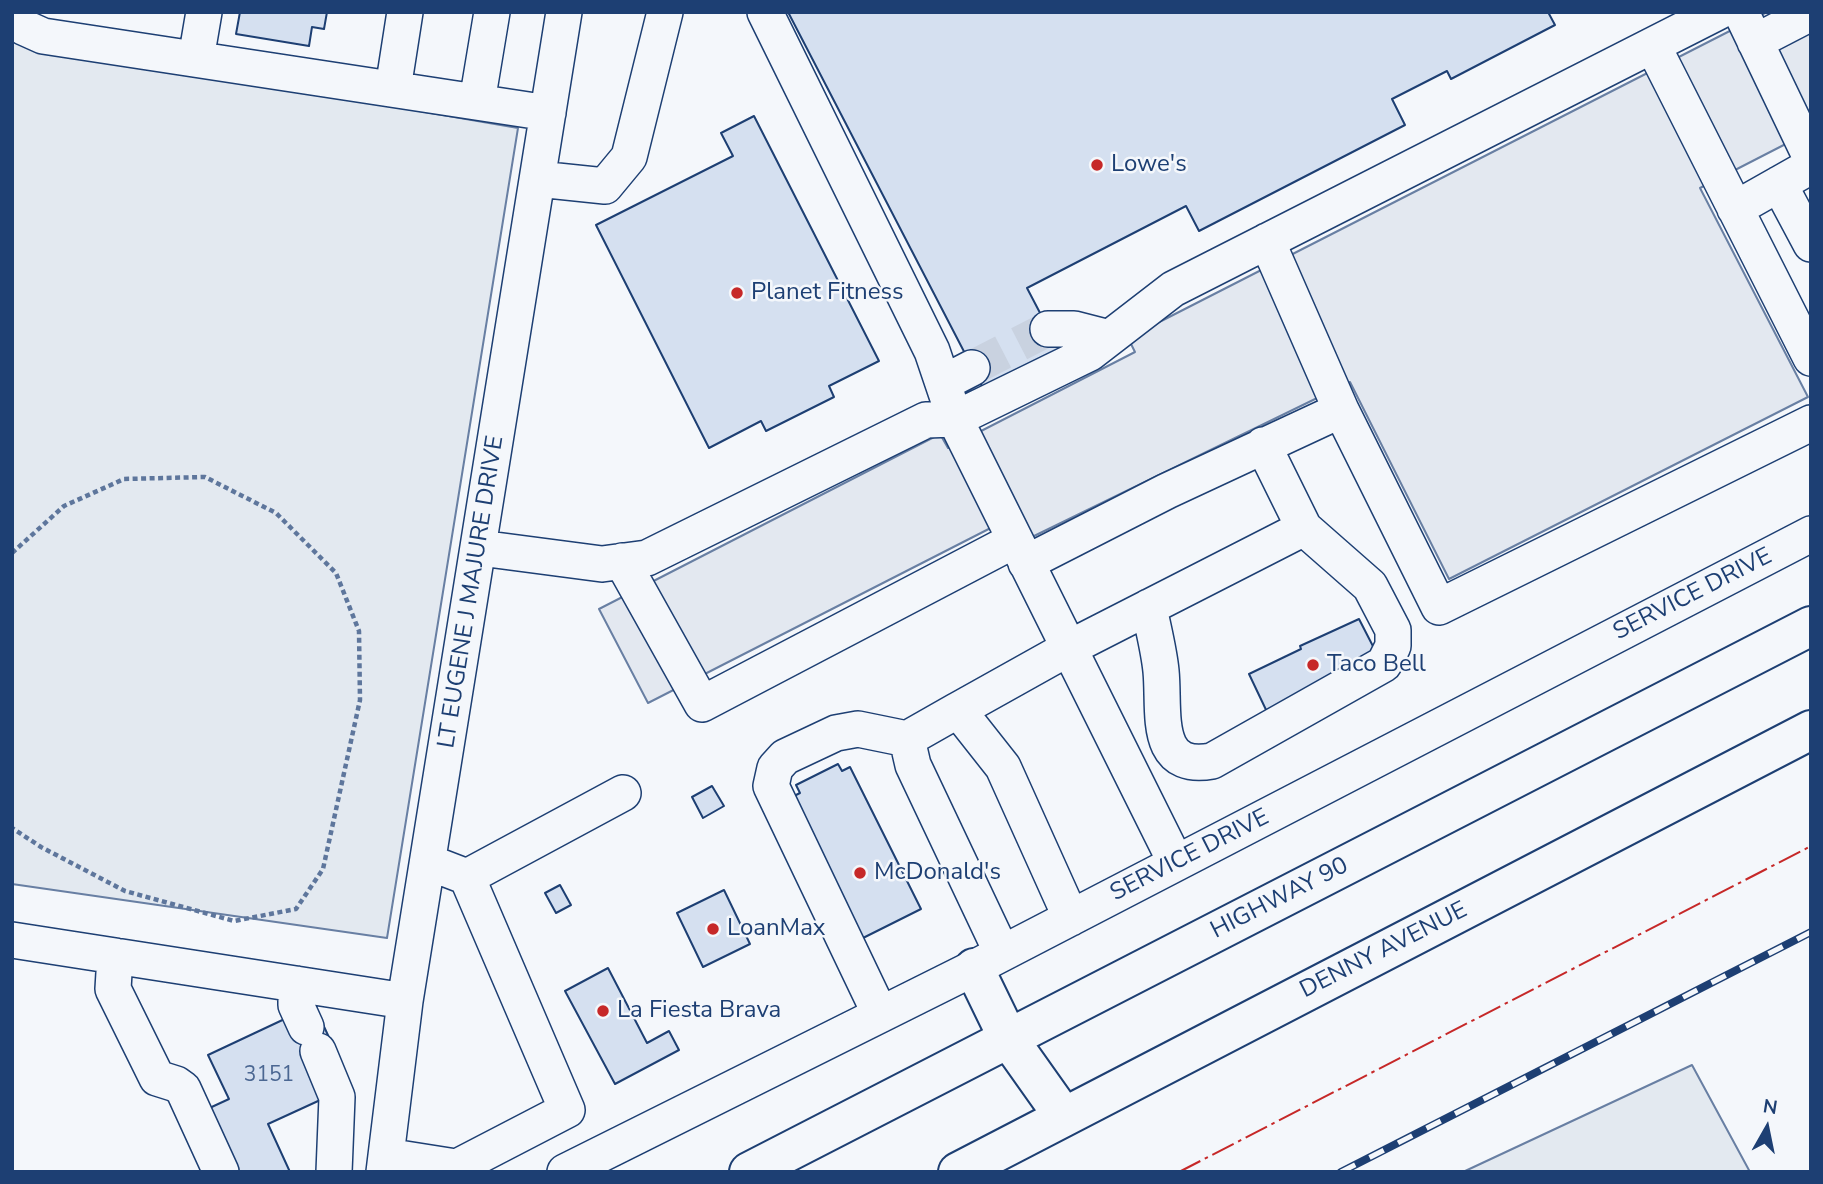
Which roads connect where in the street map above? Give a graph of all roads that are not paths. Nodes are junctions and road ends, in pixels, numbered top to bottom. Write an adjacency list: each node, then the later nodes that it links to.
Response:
1 (204, 12): 12 (street)
2 (405, 12): 13 (street)
3 (492, 12): 14 (street)
4 (564, 12): 15 (street, LT EUGENE J MAJURE DRIVE)
5 (665, 12): 18 (street)
6 (765, 12): 27 (street)
7 (1718, 12): 11 (street)
8 (12, 13): 12 (street)
9 (1811, 13): 10 (street)
10 (1748, 27): 16 (street)
11 (1653, 46): 20 (street); 22 (street)
12 (196, 59): 13 (street)
13 (393, 89): 14 (street)
14 (477, 102): 15 (street)
15 (548, 113): 18 (street, LT EUGENE J MAJURE DRIVE)
16 (1811, 158)
17 (1811, 166): 19 (street)
18 (538, 179): 32 (street, LT EUGENE J MAJURE DRIVE)
19 (1779, 184): 20 (street); 21 (street)
20 (1735, 209): 25 (street)
21 (1808, 230)
22 (1267, 241): 24 (street); 26 (street)
23 (1048, 329): 24 (street)
24 (1109, 338): 27 (street)
25 (1811, 359)
26 (1341, 410): 28 (street); 29 (street)
27 (955, 419): 33 (street); 34 (street)
28 (1810, 426)
29 (1263, 445): 30 (street); 33 (street)
30 (1304, 528): 35 (street); 35 (street)
31 (1811, 534): 43 (street, SERVICE DRIVE)
32 (480, 548): 34 (street); 42 (street, LT EUGENE J MAJURE DRIVE)
33 (1021, 552): 34 (street); 37 (street)
34 (622, 561)
35 (1149, 607): 37 (street)
36 (1811, 626): 52 (main road, HIGHWAY 90)
37 (1069, 648): 38 (street); 43 (street)
38 (958, 710): 40 (street); 45 (street)
39 (1811, 730): 53 (main road, DENNY AVENUE)
40 (907, 738): 48 (street); 51 (street)
41 (623, 793): 44 (street)
42 (428, 862): 44 (street); 50 (street, LT EUGENE J MAJURE DRIVE)
43 (1176, 863): 45 (street, SERVICE DRIVE)
44 (467, 877): 55 (street)
45 (1070, 918): 48 (street, SERVICE DRIVE)
46 (12, 940): 47 (street)
47 (115, 956): 49 (street); 56 (street)
48 (988, 961): 51 (street, SERVICE DRIVE); 52 (main road)
49 (296, 984): 50 (street); 57 (street)
50 (405, 1001): 54 (street, LT EUGENE J MAJURE DRIVE)
51 (880, 1014): 58 (street, SERVICE DRIVE)
52 (1008, 1038): 53 (main road); 59 (main road, HIGHWAY 90)
53 (1064, 1117): 60 (main road, DENNY AVENUE)
54 (385, 1164): 55 (street)
55 (463, 1170)
56 (221, 1172)
57 (334, 1172)
58 (565, 1172)
59 (749, 1172)
60 (958, 1172)

